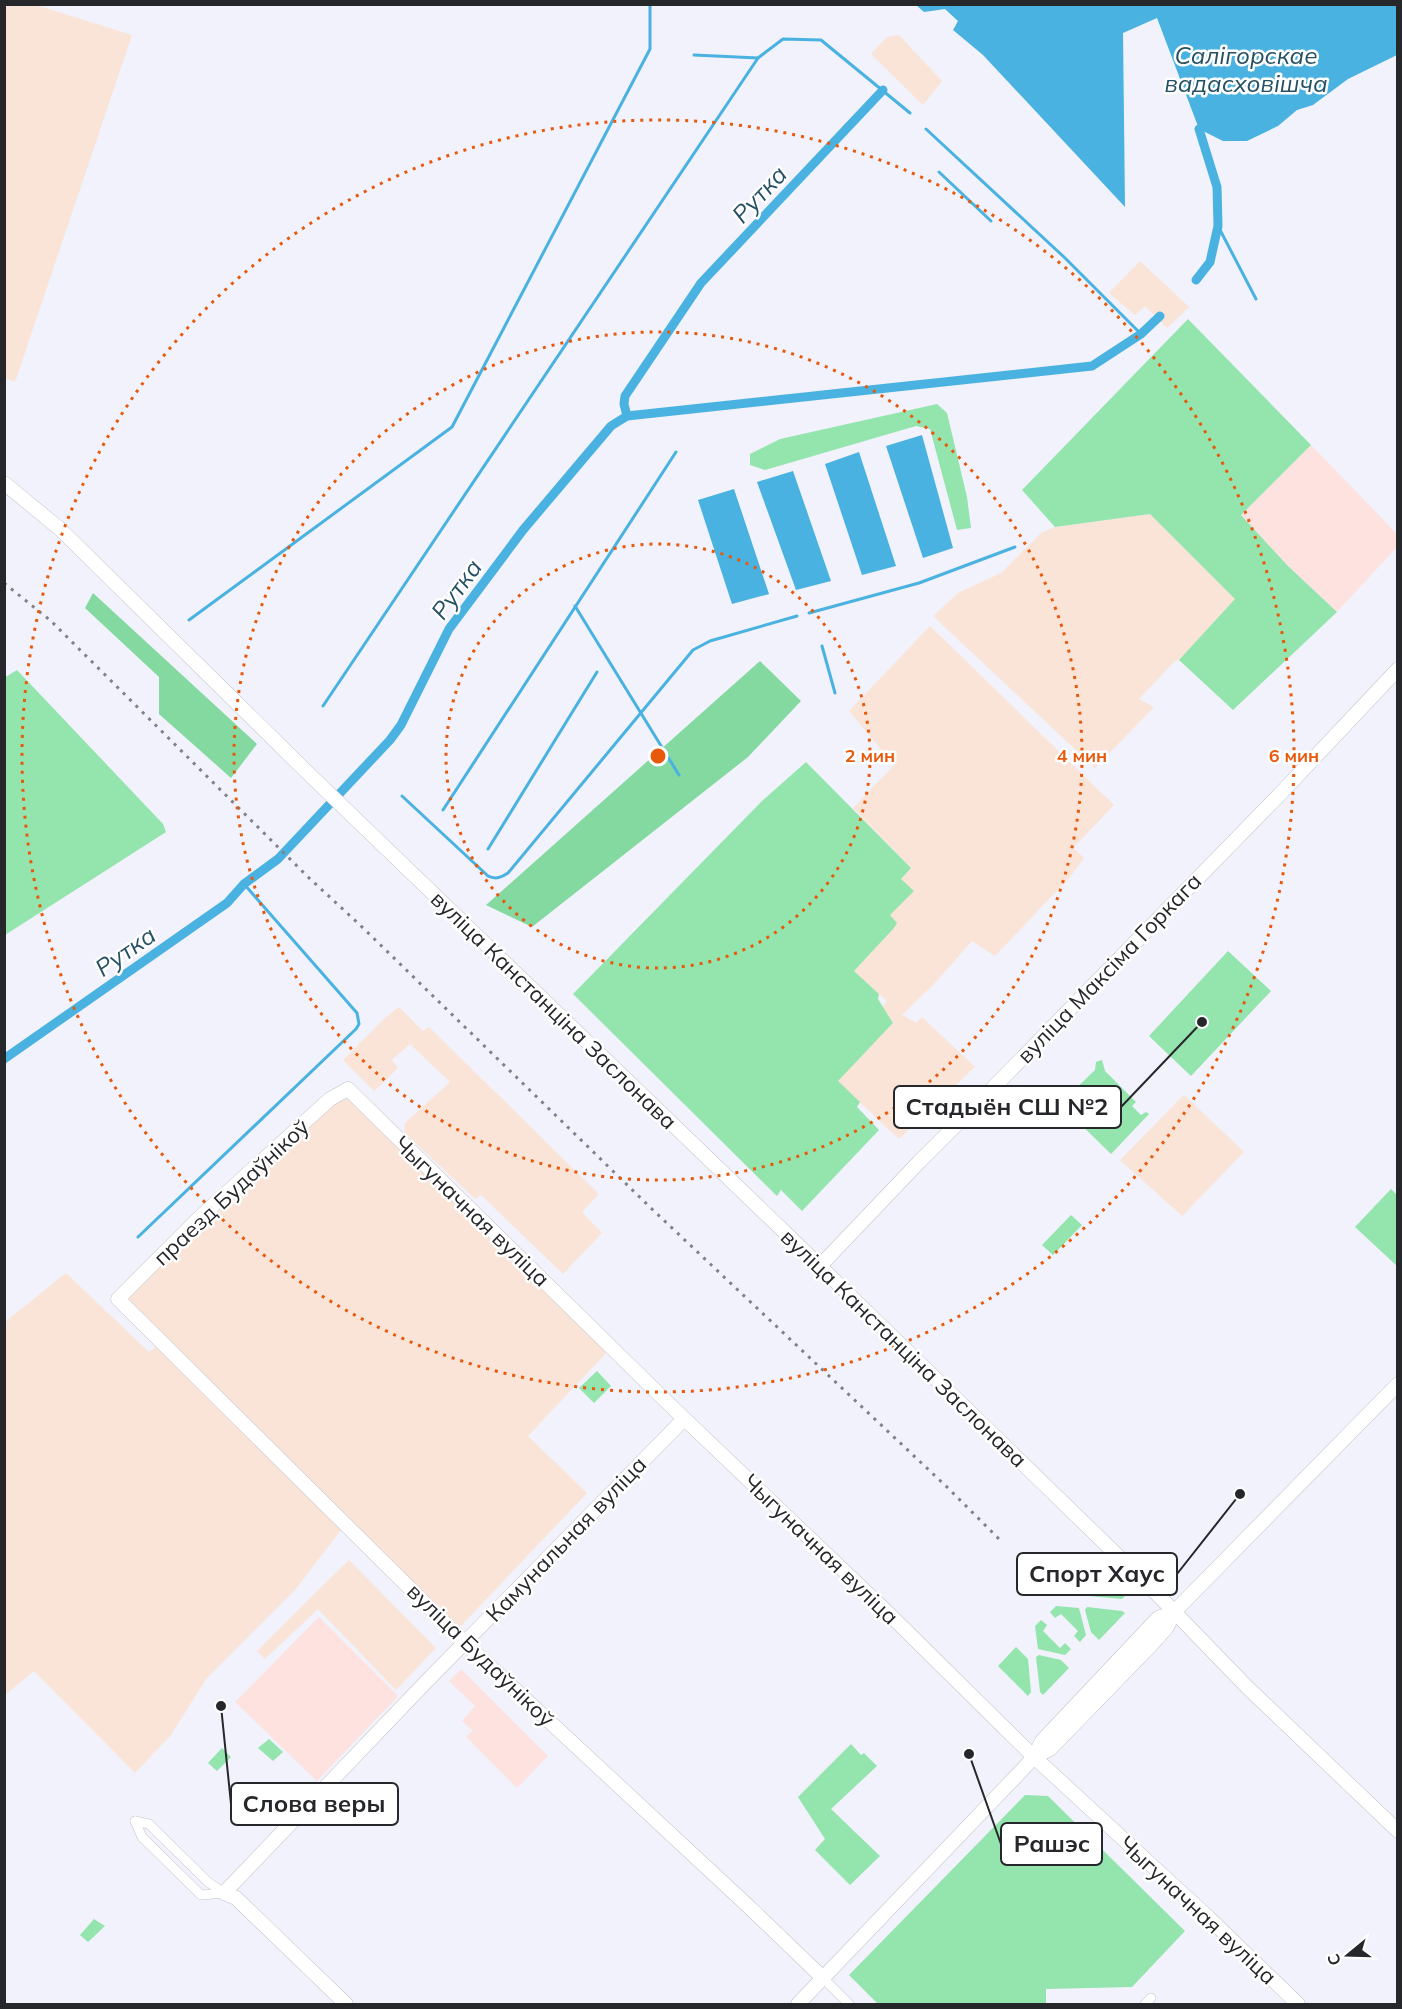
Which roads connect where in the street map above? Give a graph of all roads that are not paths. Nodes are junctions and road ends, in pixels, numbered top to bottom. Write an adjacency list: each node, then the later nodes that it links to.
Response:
1 (4, 483): 4 (main road, вуліца Канстанціна Заслонава)
2 (1398, 669): 4 (main road, вуліца Максіма Горкага)
3 (348, 1089): 5 (main road, праезд Будаўнікоў); 7 (main road, Чыгуначная вуліца)
4 (819, 1267): 8 (main road, вуліца Канстанціна Заслонава)
5 (118, 1299): 9 (main road, вуліца Будаўнікоў)
6 (1398, 1384): 8 (main road)
7 (684, 1419): 9 (main road, Камунальная вуліца); 10 (main road, Чыгуначная вуліца)
8 (1174, 1612): 10 (main road); 11 (main road, вуліца Канстанціна Заслонава)
9 (465, 1643): 12 (main road, Камунальная вуліца); 13 (main road, вуліца Будаўнікоў)
10 (1034, 1757): 13 (main road); 17 (main road, Чыгуначная вуліца)
11 (1398, 1831)
12 (224, 1893): 12 (street); 14 (main road)
13 (823, 1978): 15 (main road); 16 (street, вуліца Будаўнікоў)
14 (346, 2004)
15 (798, 2004)
16 (849, 2004)
17 (1298, 2004)

